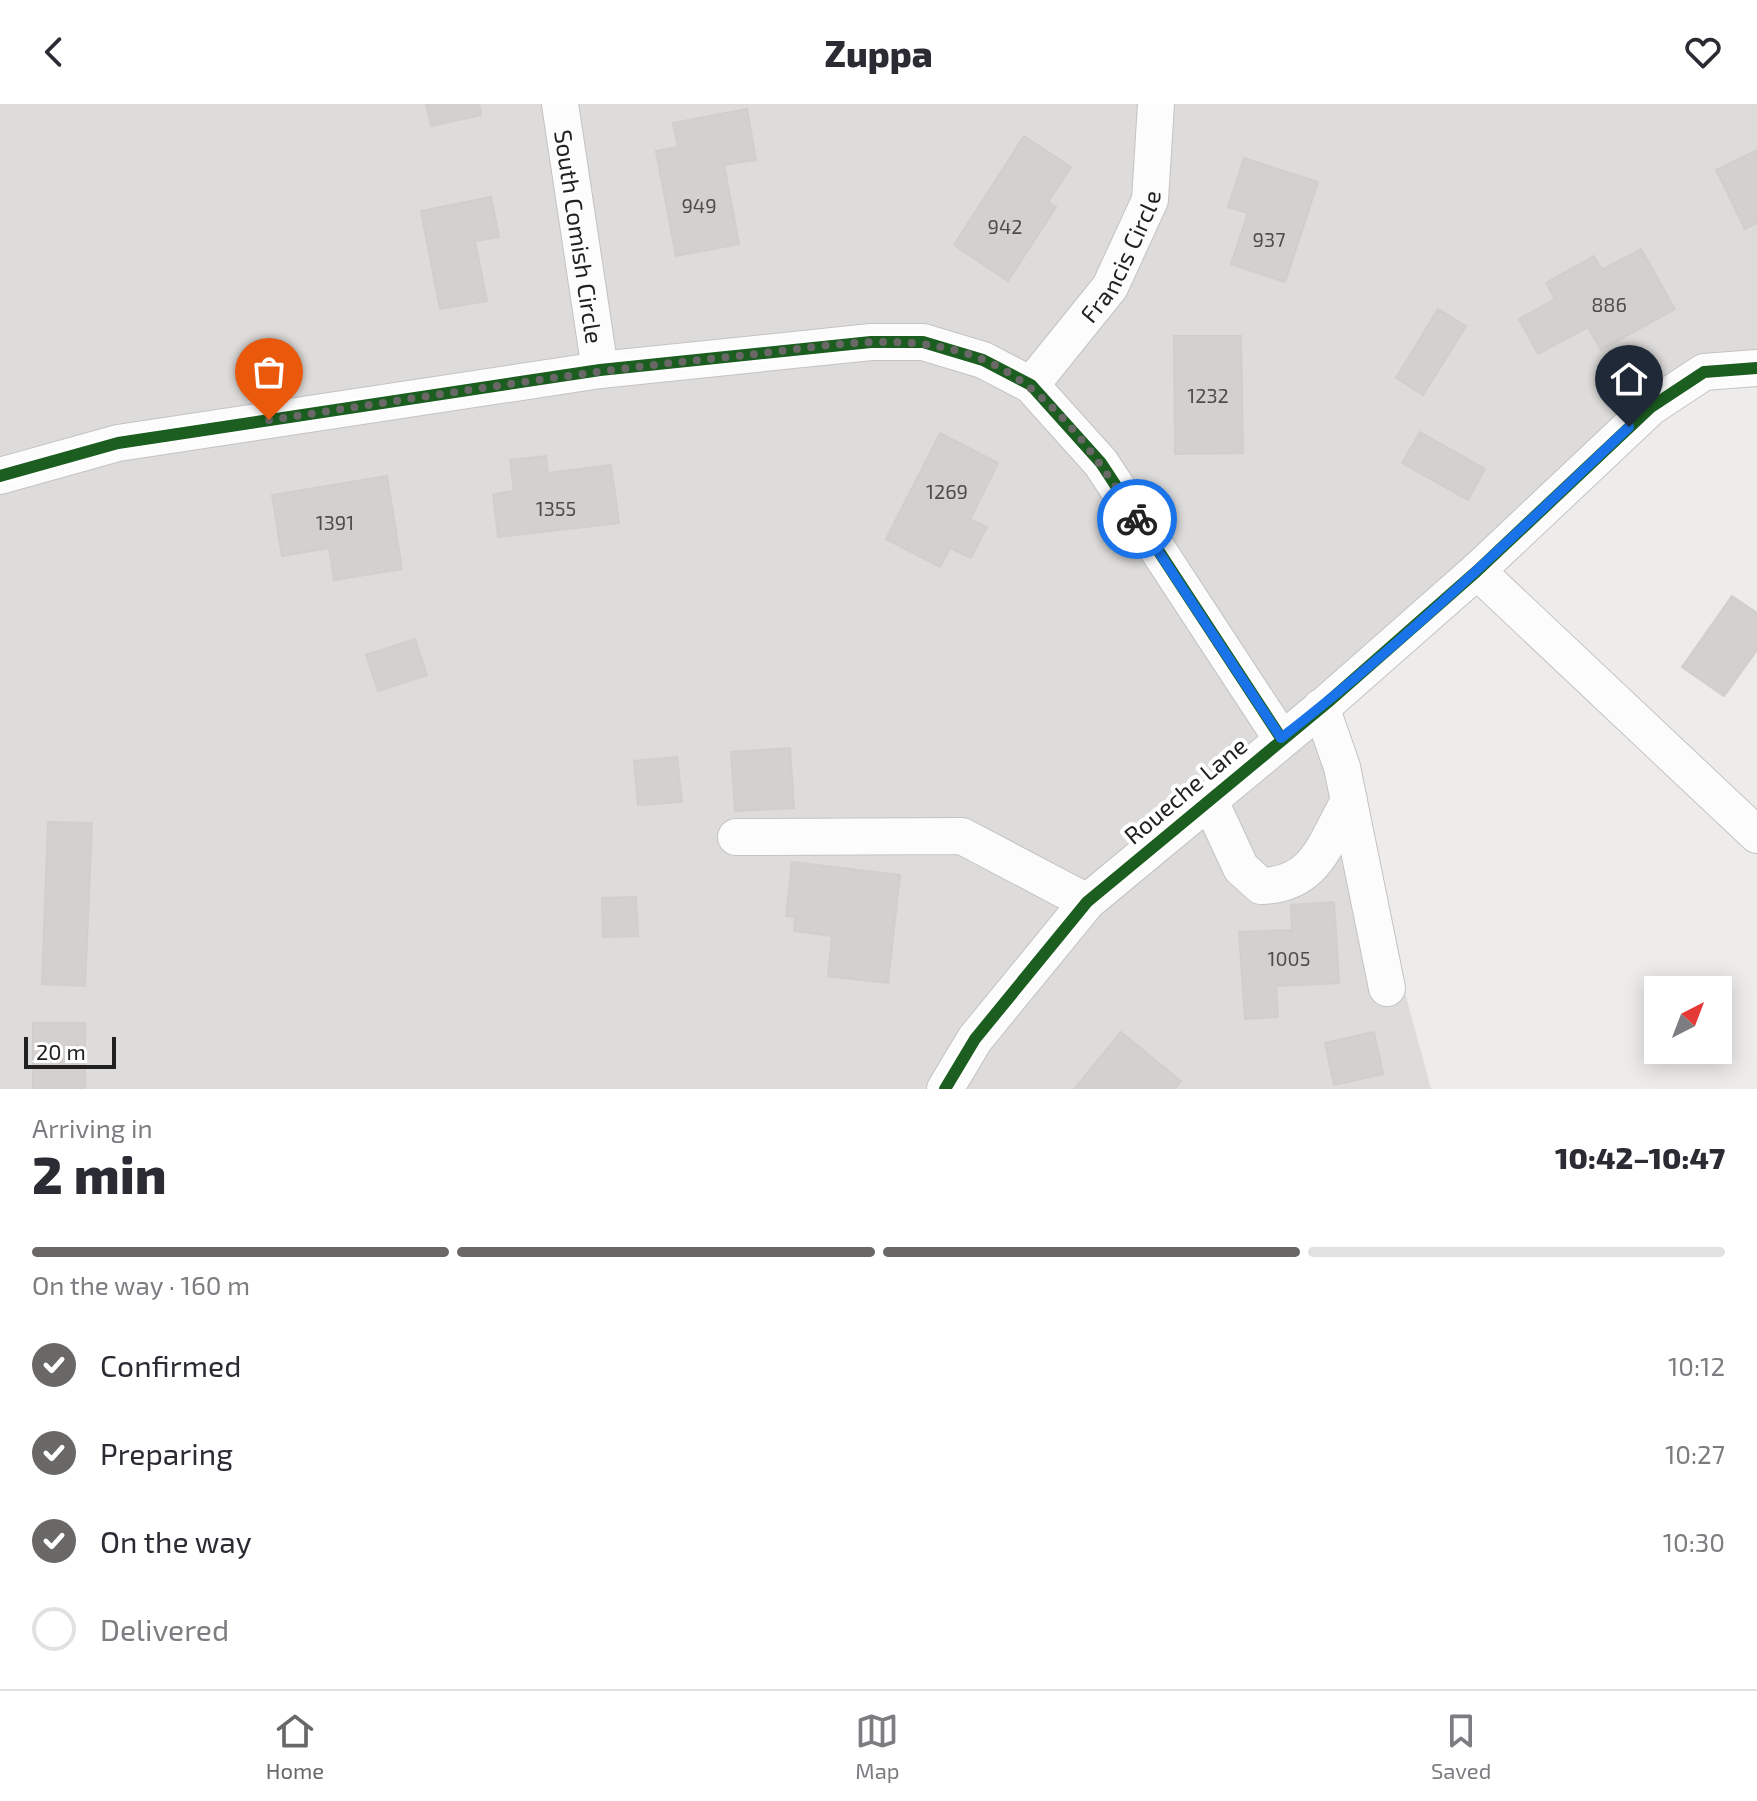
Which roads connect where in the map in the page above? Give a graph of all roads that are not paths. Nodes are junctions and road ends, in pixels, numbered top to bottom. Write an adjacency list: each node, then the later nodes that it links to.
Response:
1 (560, 104): 4 (street, South Comish Circle)
2 (1156, 104): 5 (street, Francis Circle)
3 (1756, 368): 7 (street, Roueche Lane)
4 (600, 370): 5 (street); 6 (street)
5 (1031, 385): 9 (street)
6 (0, 476)
7 (1477, 571): 8 (street, Roueche Lane); 12 (street)
8 (1321, 707): 9 (street, Roueche Lane); 11 (street)
9 (1281, 738): 10 (street, Roueche Lane)
10 (1209, 799): 11 (street); 14 (street, Roueche Lane)
11 (1349, 801): 15 (street)
12 (1757, 835)
13 (736, 837): 14 (street)
14 (1087, 902): 16 (street, Roueche Lane)
15 (1387, 988)
16 (945, 1089)

